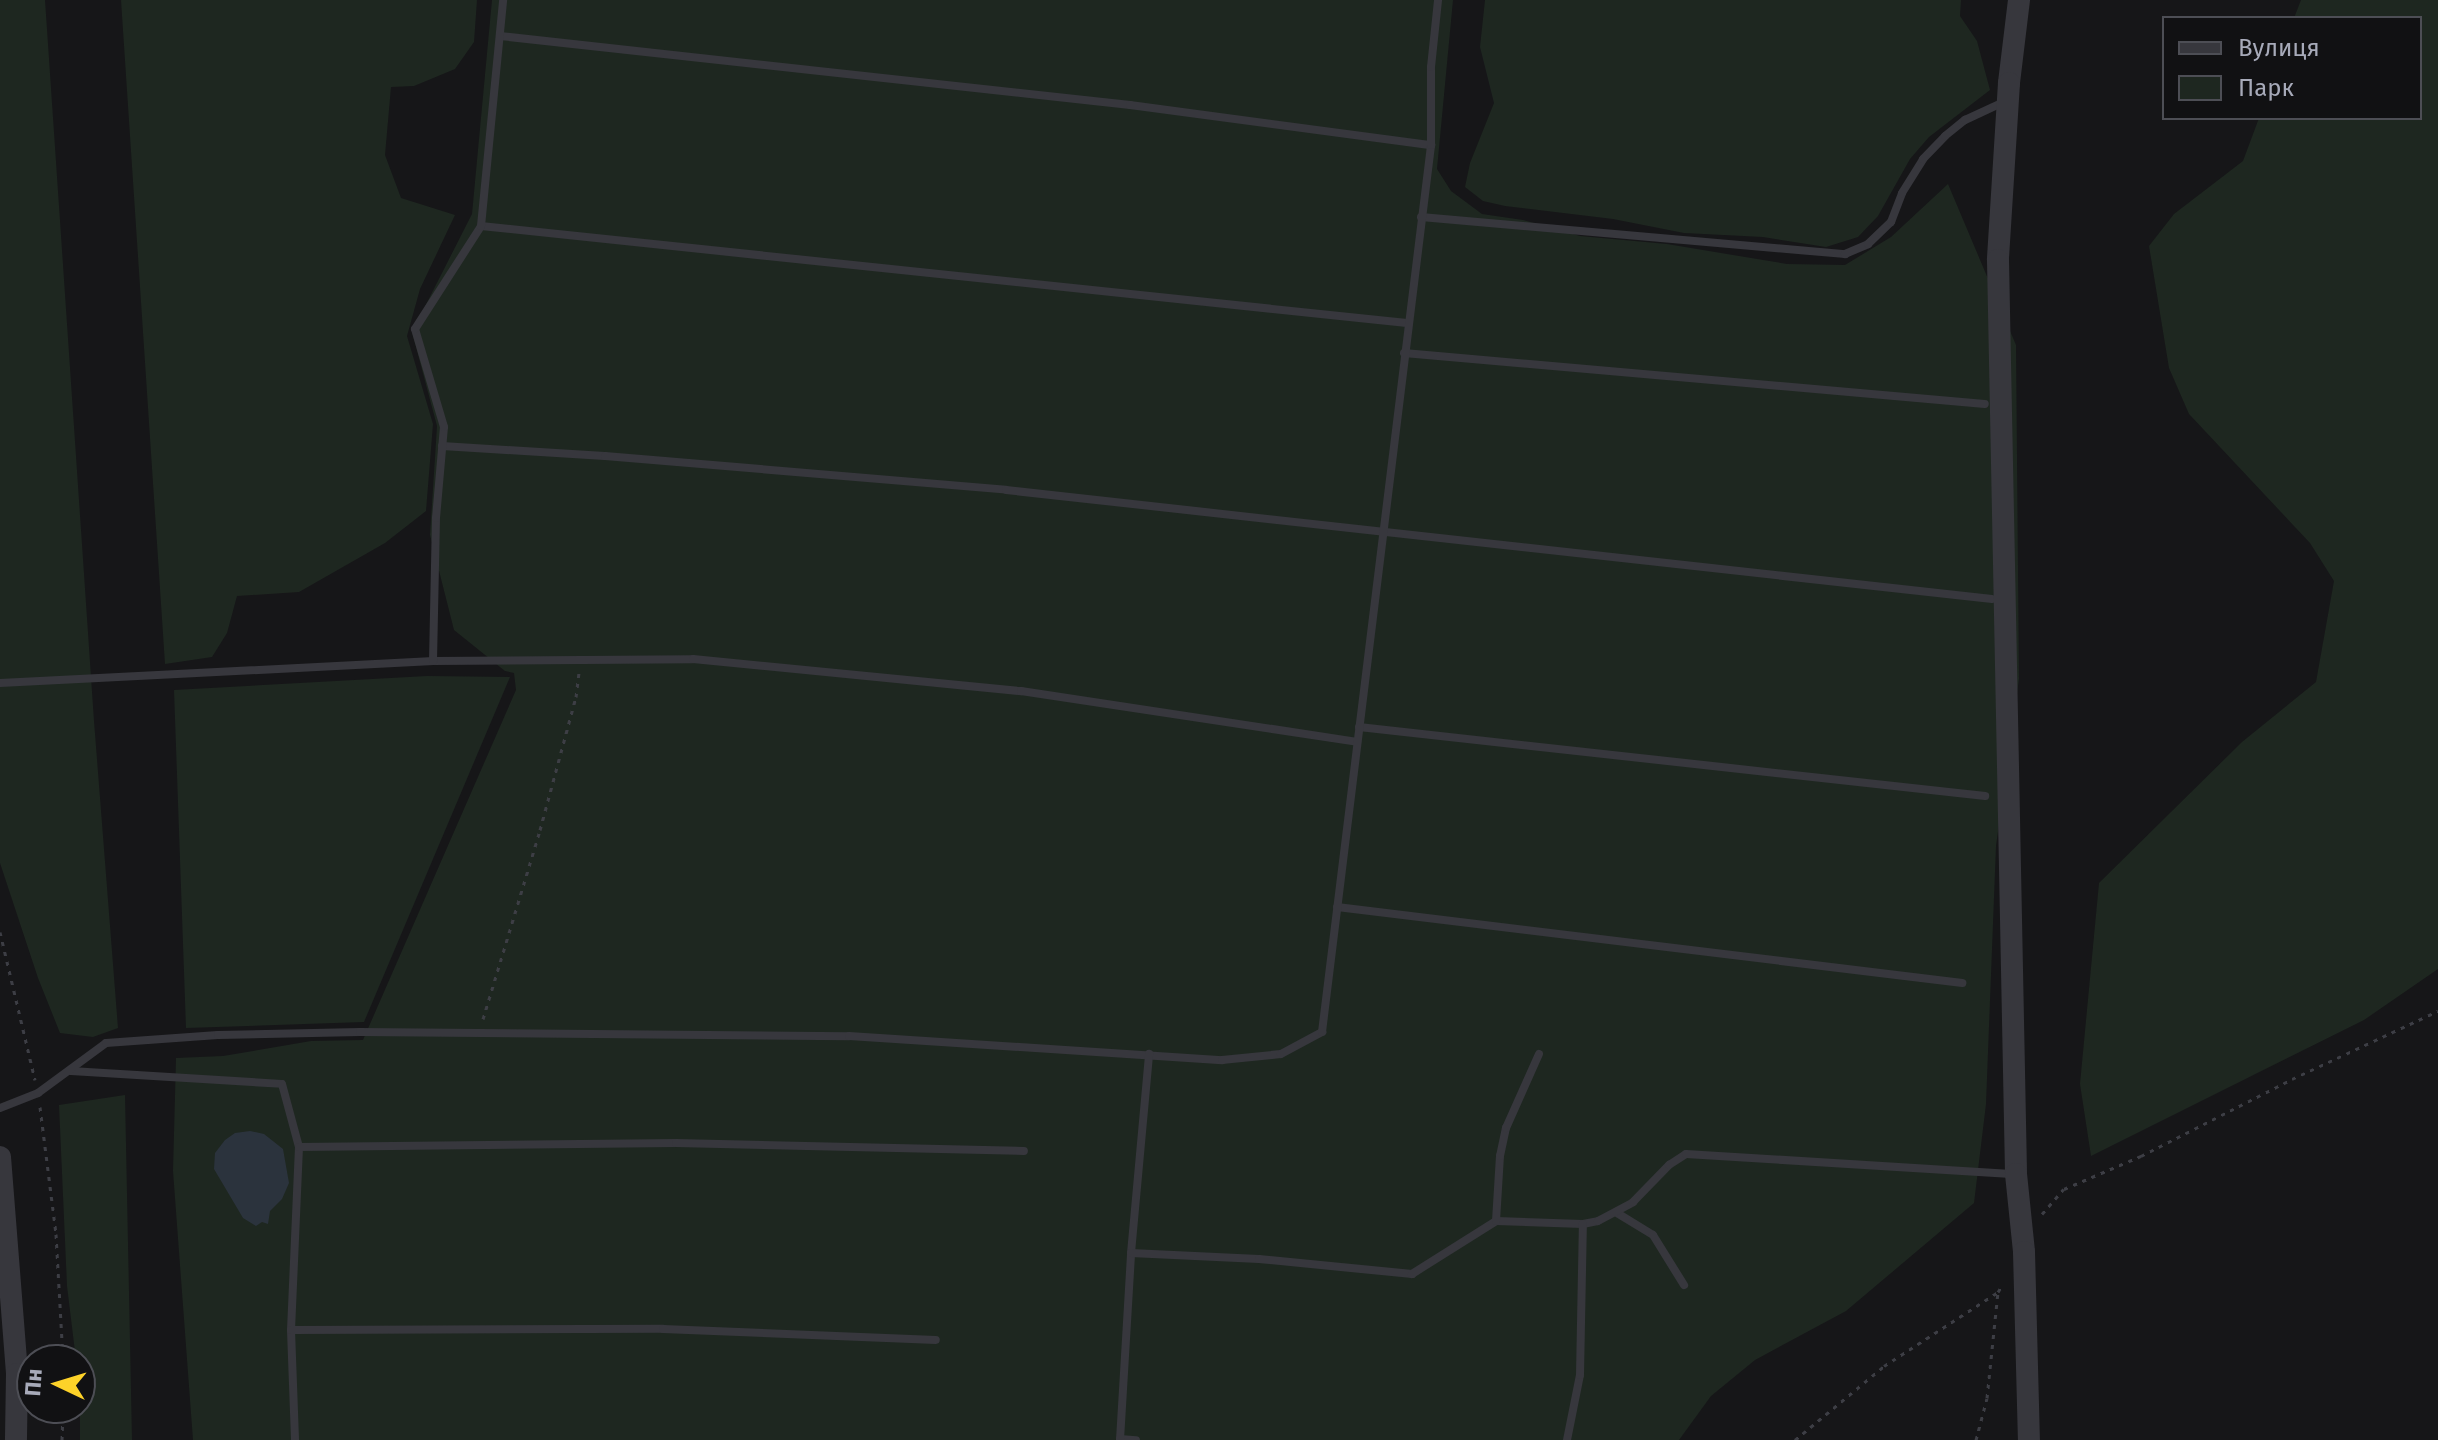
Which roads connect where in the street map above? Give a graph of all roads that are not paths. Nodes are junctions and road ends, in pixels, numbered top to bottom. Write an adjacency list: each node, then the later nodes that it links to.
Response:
1 (503, 0): 4 (lane)
2 (1438, 0): 6 (lane)
3 (2019, 0): 5 (street)
4 (500, 36): 6 (lane); 8 (lane)
5 (2008, 100): 7 (lane); 29 (street)
6 (1431, 145): 7 (lane)
7 (1421, 217): 9 (lane)
8 (481, 226): 9 (lane); 12 (lane)
9 (1407, 323): 10 (lane)
10 (1404, 353): 11 (lane); 13 (lane)
11 (1985, 404)
12 (442, 446): 13 (lane); 15 (lane)
13 (1386, 530): 14 (lane); 17 (lane)
14 (1992, 599)
15 (433, 661): 16 (lane); 18 (lane)
16 (0, 683)
17 (1359, 727): 18 (lane); 19 (lane)
18 (1357, 742): 20 (lane)
19 (1985, 796)
20 (1337, 907): 21 (lane); 22 (lane)
21 (1962, 983)
22 (1149, 1054): 24 (lane); 33 (lane)
23 (1539, 1054): 31 (lane)
24 (71, 1071): 25 (lane); 26 (lane)
25 (0, 1108)
26 (299, 1147): 27 (lane); 35 (lane)
27 (1024, 1151)
28 (0, 1157): 38 (street)
29 (2016, 1174): 30 (lane); 42 (street)
30 (1617, 1213): 32 (lane); 34 (lane)
31 (1496, 1221): 32 (lane); 33 (lane)
32 (1583, 1224): 41 (lane)
33 (1131, 1253): 37 (lane)
34 (1684, 1285)
35 (291, 1330): 36 (lane); 39 (lane)
36 (936, 1340)
37 (1120, 1439): 40 (lane)
38 (16, 1440)
39 (295, 1440)
40 (1136, 1440)
41 (1567, 1440)
42 (2029, 1440)

